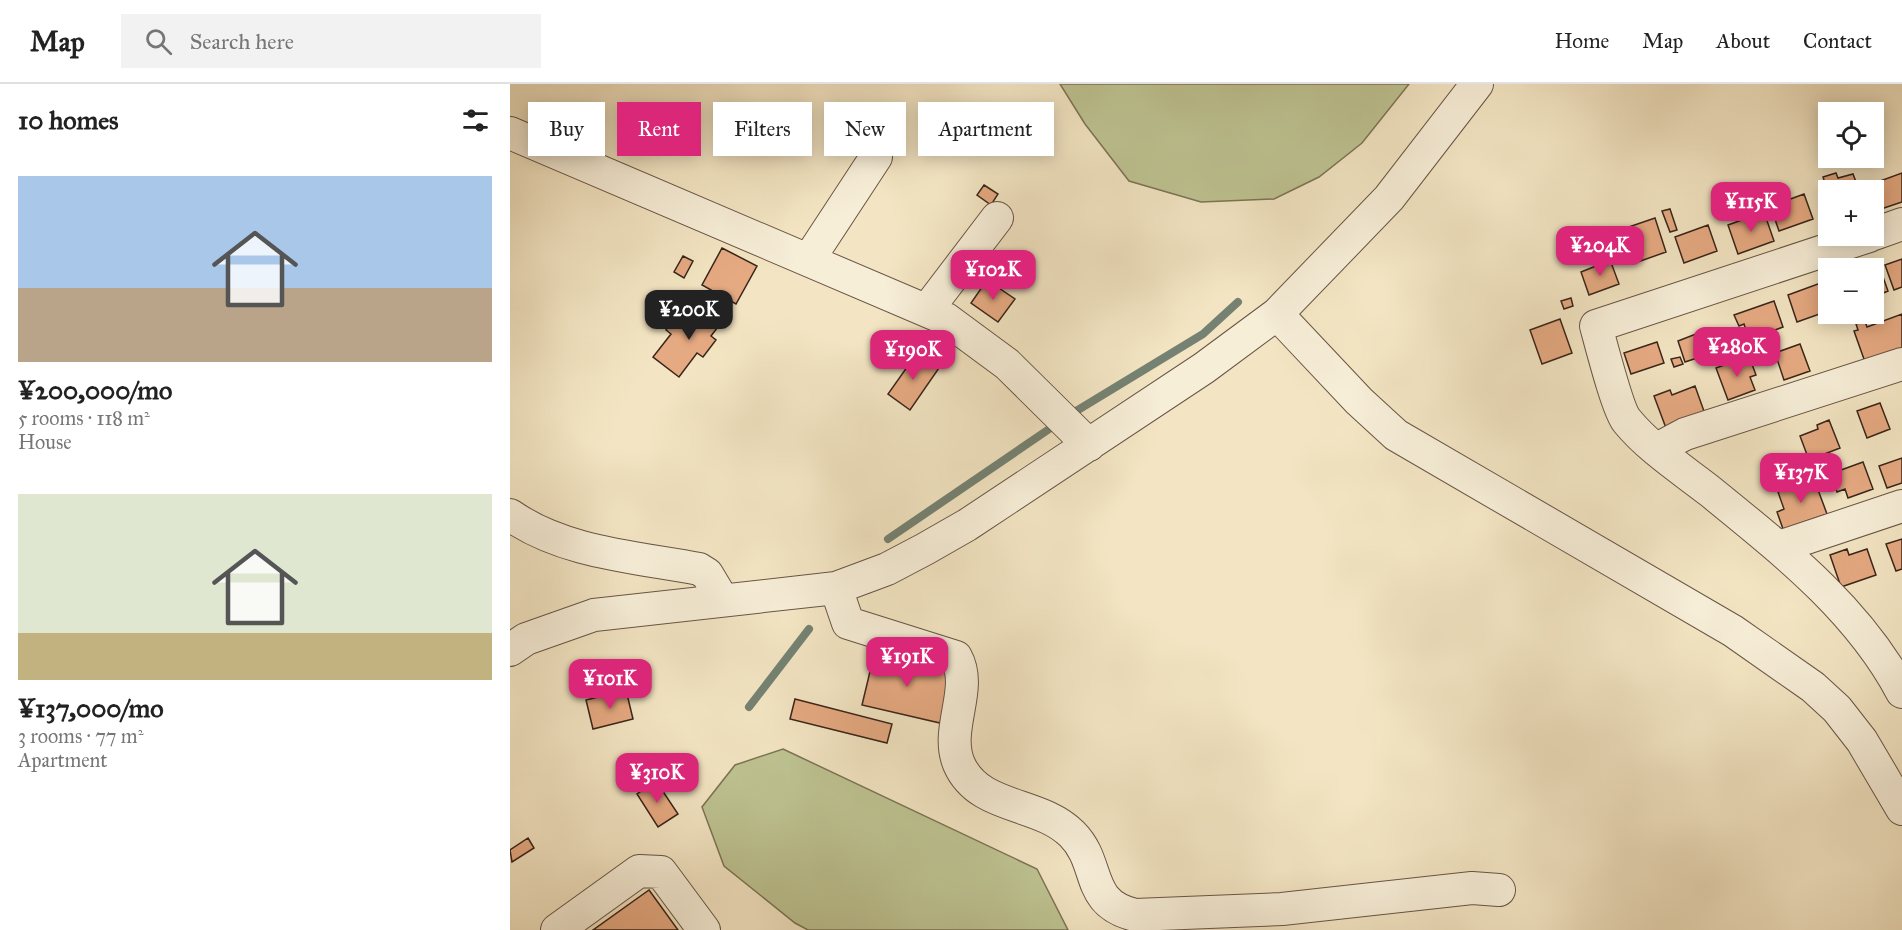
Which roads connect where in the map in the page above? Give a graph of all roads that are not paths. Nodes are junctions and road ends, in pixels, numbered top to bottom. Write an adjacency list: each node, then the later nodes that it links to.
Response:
1 (1477, 84): 10 (street)
2 (510, 133): 8 (street)
3 (876, 157): 8 (street)
4 (997, 218): 9 (street)
5 (1902, 225): 6 (street)
6 (1884, 231)
7 (1839, 246): 13 (street)
8 (809, 259): 9 (street)
9 (927, 310): 12 (street)
10 (1277, 314): 12 (street); 22 (street)
11 (1902, 364): 13 (street)
12 (1089, 445): 17 (street)
13 (1657, 449): 16 (street)
14 (1902, 506): 16 (street)
15 (510, 515): 18 (street)
16 (1779, 547): 19 (street)
17 (836, 588): 18 (street); 23 (street)
18 (722, 599): 20 (street)
19 (1889, 647): 21 (street)
20 (510, 650)
21 (1902, 692)
22 (1902, 809)
23 (1499, 890)
24 (557, 930): 25 (street)
25 (704, 930)

